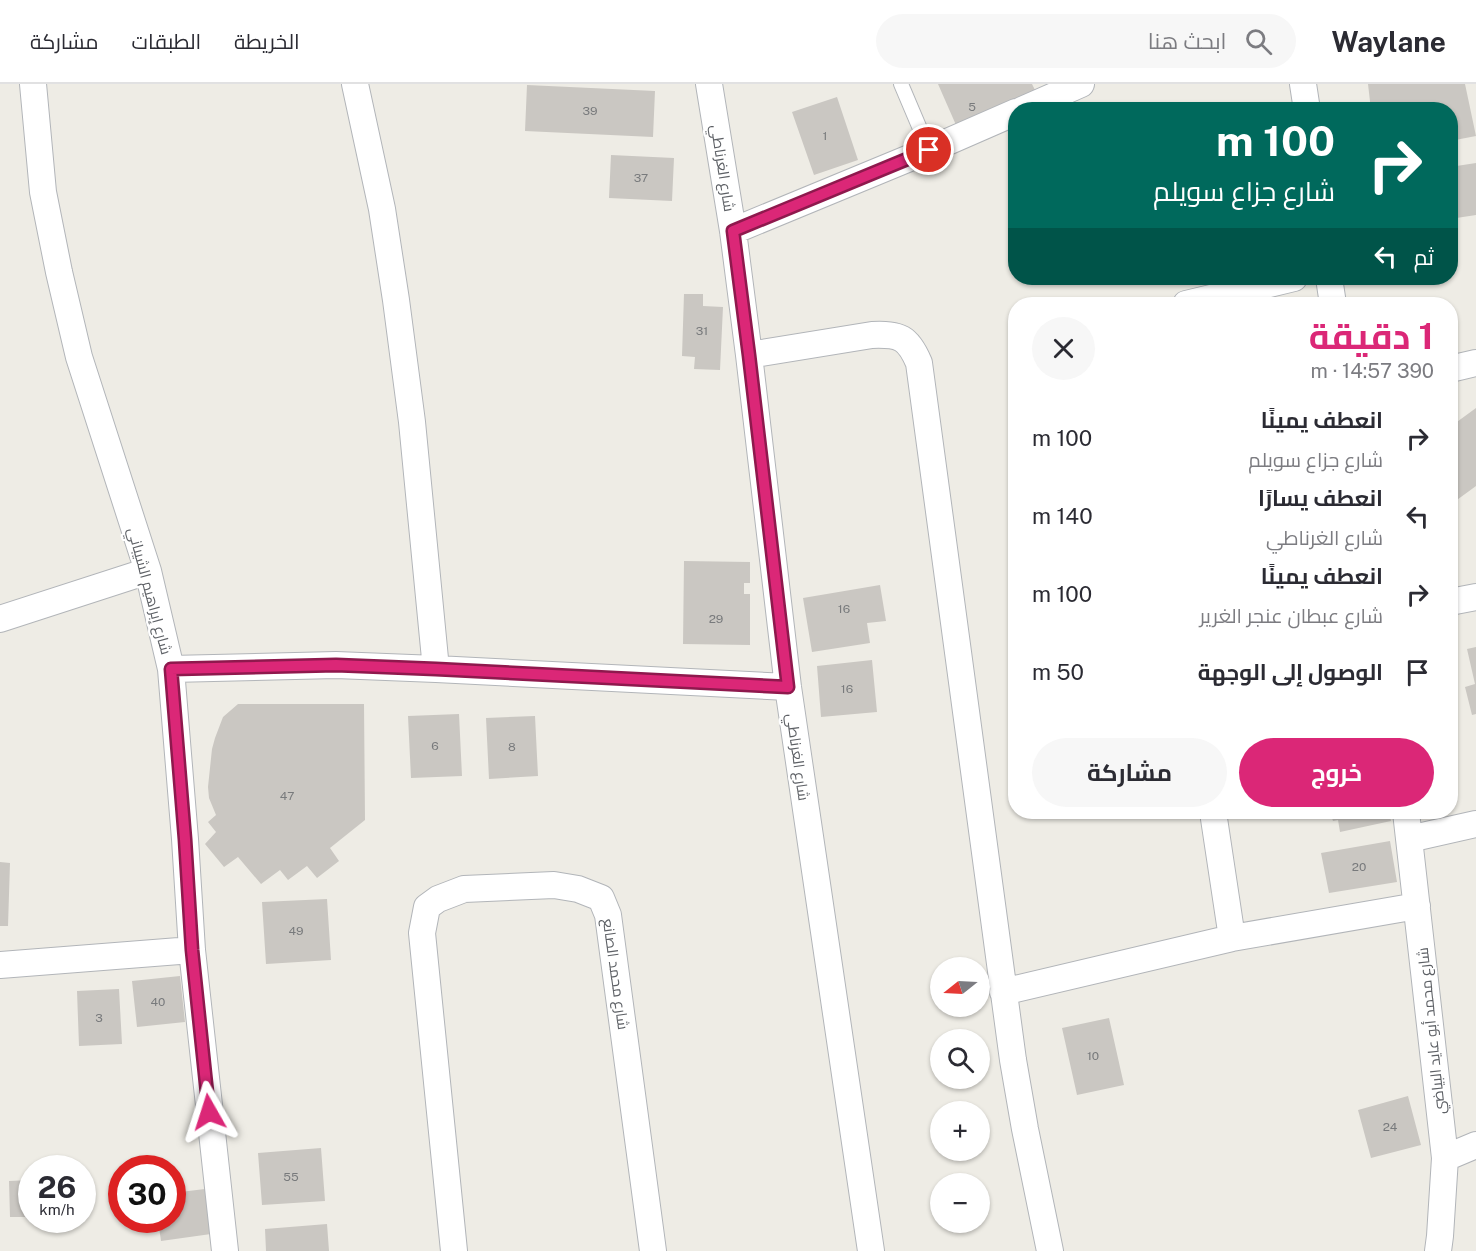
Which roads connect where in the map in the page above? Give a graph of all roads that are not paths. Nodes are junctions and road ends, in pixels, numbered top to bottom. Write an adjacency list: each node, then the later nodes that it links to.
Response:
1 (33, 84): 17 (street, شارع إبراهيم الشيباني)
2 (356, 84): 22 (street)
3 (709, 84): 11 (street, شارع الغرناطي)
4 (901, 84): 10 (lane)
5 (1081, 84): 7 (street)
6 (1303, 84): 8 (street)
7 (1040, 102)
8 (1306, 102)
9 (1008, 115): 10 (street)
10 (929, 150): 11 (street)
11 (733, 231): 14 (street, شارع الغرناطي)
12 (1265, 285): 13 (street)
13 (1215, 297)
14 (749, 355): 23 (street, شارع الغرناطي); 32 (street)
15 (1476, 363): 16 (street)
16 (1458, 367)
17 (148, 571): 20 (street); 21 (street, شارع إبراهيم الشيباني)
18 (1476, 597): 19 (street)
19 (1458, 600)
20 (0, 619)
21 (171, 669): 22 (street); 30 (street, شارع إبراهيم الشيباني)
22 (436, 669): 23 (street)
23 (788, 687): 38 (street, شارع الغرناطي)
24 (1214, 819): 29 (street)
25 (1407, 819): 27 (street, شارع محمد أبو عايد البياضي)
26 (1476, 824): 27 (street)
27 (1409, 839): 28 (street, شارع محمد أبو عايد البياضي)
28 (1417, 906): 29 (street); 34 (street, شارع محمد أبو عايد البياضي)
29 (1232, 938): 32 (street)
30 (192, 950): 31 (street); 35 (street, شارع إبراهيم الشيباني)
31 (0, 965)
32 (1003, 992): 39 (street)
33 (1476, 1145): 34 (street)
34 (1445, 1158): 40 (street, شارع محمد أبو عايد البياضي)
35 (225, 1251)
36 (454, 1251): 37 (street, شارع محمد الصانع)
37 (653, 1251)
38 (871, 1251)
39 (1050, 1251)
40 (1438, 1251)

